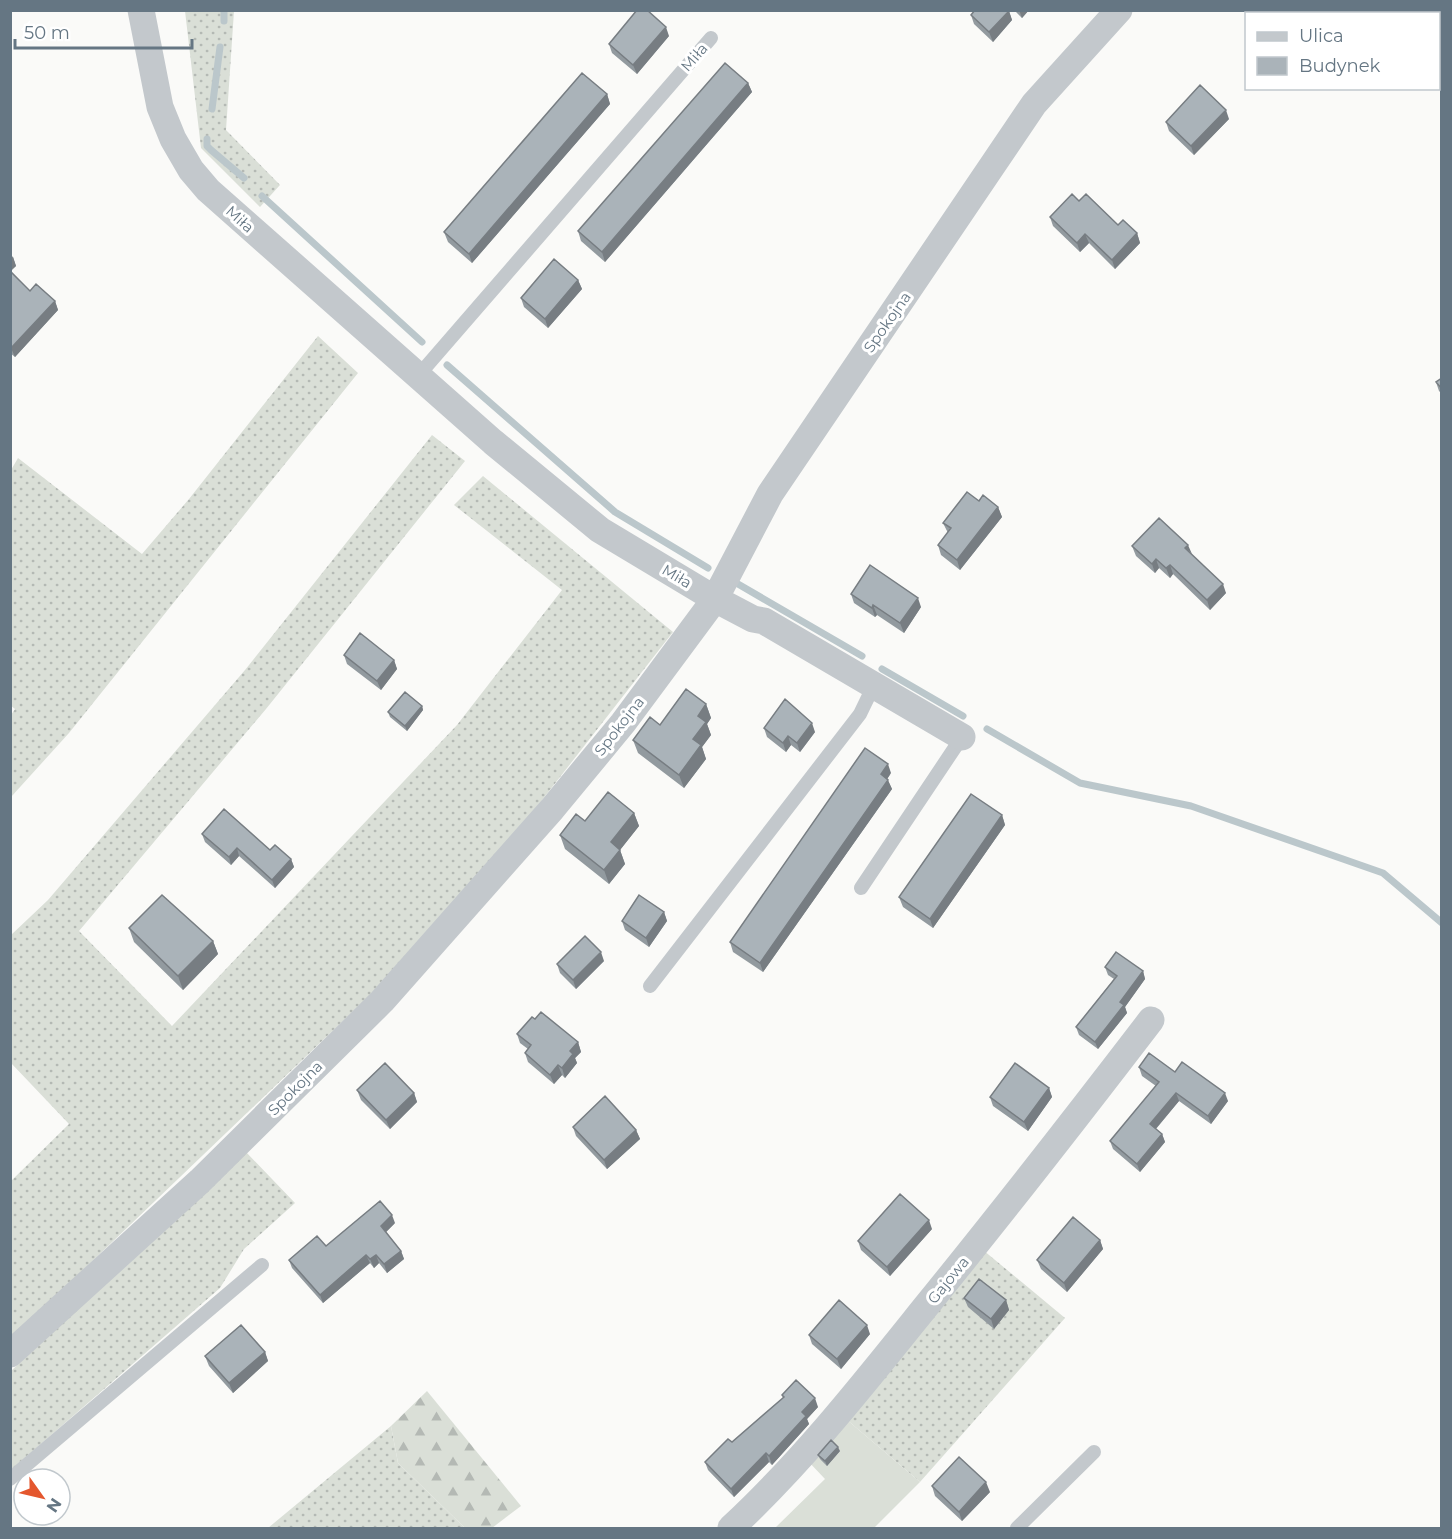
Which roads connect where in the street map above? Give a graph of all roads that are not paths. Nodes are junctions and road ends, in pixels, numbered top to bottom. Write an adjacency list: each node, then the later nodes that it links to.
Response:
1 (141, 10): 4 (street, Miła)
2 (1119, 10): 5 (street, Spokojna)
3 (711, 38): 4 (lane, Miła)
4 (418, 376): 5 (street, Miła)
5 (715, 599): 6 (street, Miła); 12 (street, Spokojna)
6 (874, 685): 7 (street, Miła); 9 (lane)
7 (962, 737): 8 (lane)
8 (861, 888)
9 (650, 986)
10 (1151, 1020): 15 (street, Gajowa)
11 (262, 1265): 14 (lane)
12 (10, 1354)
13 (1094, 1452): 16 (lane)
14 (10, 1479)
15 (731, 1528)
16 (1017, 1528)

